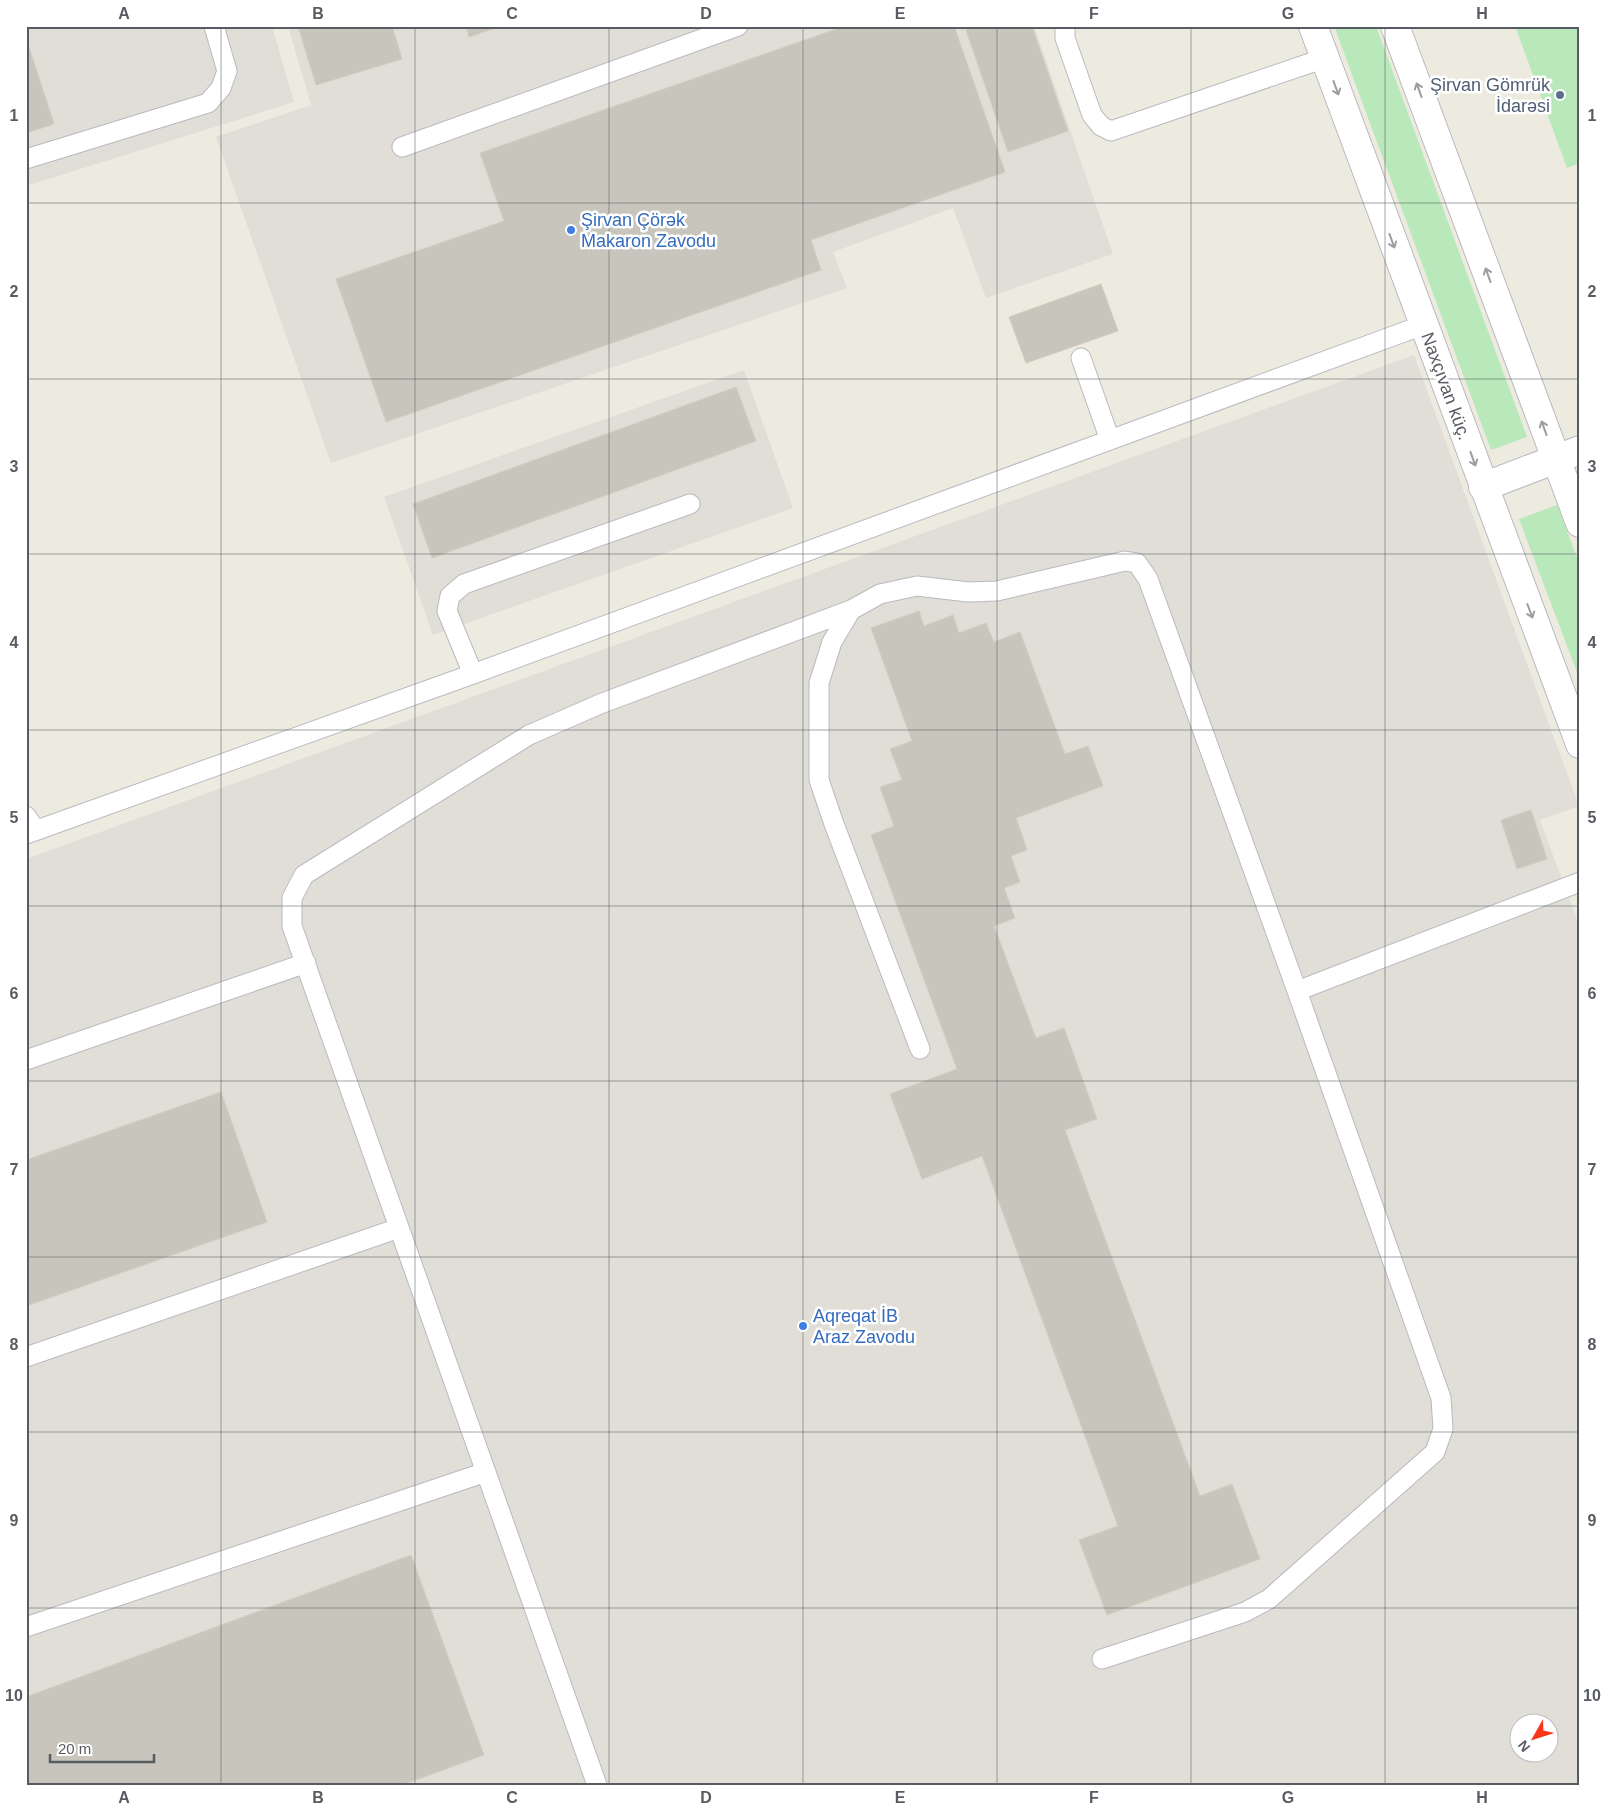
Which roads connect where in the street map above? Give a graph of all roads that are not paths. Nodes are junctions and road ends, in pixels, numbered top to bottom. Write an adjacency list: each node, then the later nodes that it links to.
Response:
1 (214, 26): 8 (lane)
2 (738, 26): 7 (lane)
3 (1065, 26): 6 (lane)
4 (1313, 26): 6 (street, Naxçıvan küç.)
5 (1395, 26): 12 (street, one-way to 5)
6 (1325, 58): 9 (street, Naxçıvan küç., one-way to 9)
7 (402, 147)
8 (26, 159)
9 (1423, 325): 11 (lane); 13 (street, Naxçıvan küç., one-way to 13)
10 (1081, 358): 11 (lane)
11 (1110, 440): 17 (lane)
12 (1568, 455): 13 (street); 15 (street)
13 (1483, 487): 18 (street, Naxçıvan küç., one-way to 18)
14 (690, 504): 17 (lane)
15 (1580, 523)
16 (851, 610): 21 (lane); 22 (lane); 23 (lane)
17 (473, 674): 19 (lane)
18 (1580, 744)
19 (29, 827)
20 (1580, 882): 22 (lane)
21 (306, 963): 24 (lane); 25 (lane)
22 (1297, 991): 29 (lane)
23 (920, 1049)
24 (26, 1060)
25 (399, 1228): 26 (lane); 27 (lane)
26 (26, 1357)
27 (486, 1472): 28 (lane); 30 (lane)
28 (26, 1627)
29 (1102, 1659)
30 (598, 1785)

